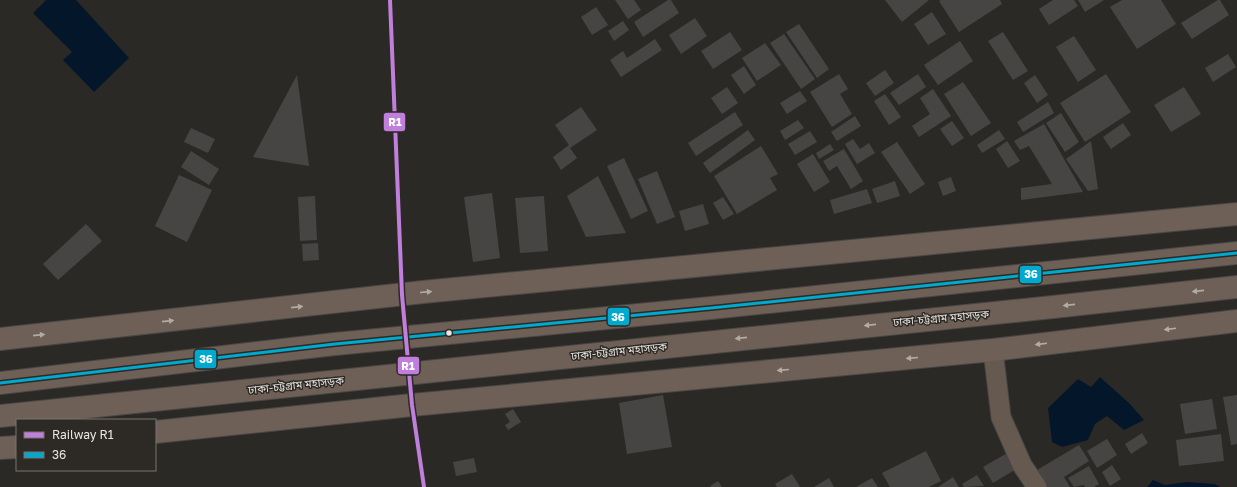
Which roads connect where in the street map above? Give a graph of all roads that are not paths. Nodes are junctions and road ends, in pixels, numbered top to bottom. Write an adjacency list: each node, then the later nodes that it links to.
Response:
1 (1237, 214): 5 (highway, one-way to 1)
2 (1237, 253): 7 (highway)
3 (1237, 286): 8 (highway, ঢাকা-চট্টগ্রাম মহাসড়ক, one-way to 8)
4 (1237, 320): 6 (highway, one-way to 6)
5 (0, 339)
6 (993, 350): 9 (highway, one-way to 9); 12 (street)
7 (0, 383)
8 (0, 416)
9 (156, 432)
10 (16, 446): 11 (highway)
11 (0, 448)
12 (1037, 487)

